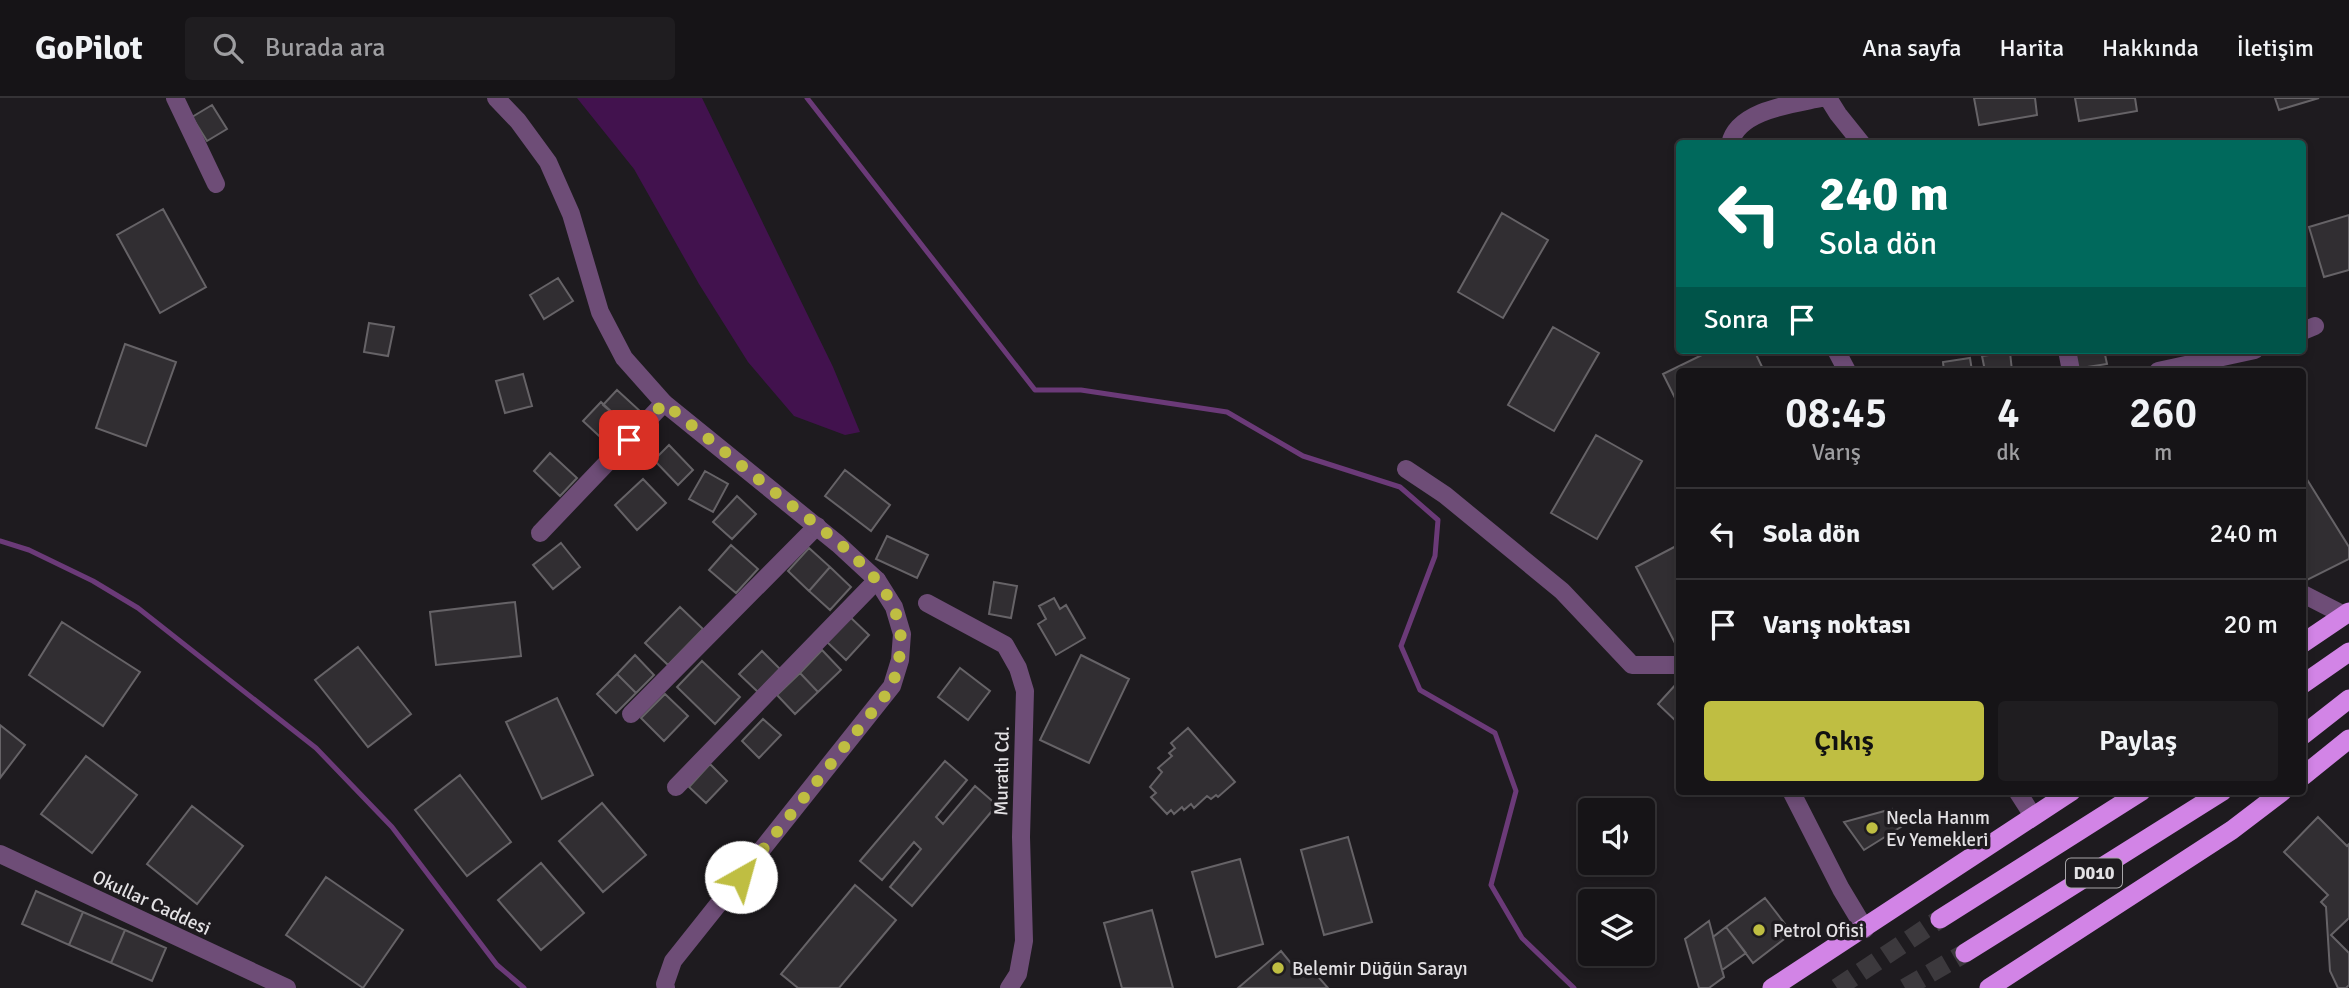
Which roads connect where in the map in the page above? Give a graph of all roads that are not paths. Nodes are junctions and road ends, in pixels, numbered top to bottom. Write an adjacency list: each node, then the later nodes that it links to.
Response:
1 (174, 98): 7 (street)
2 (496, 98): 10 (street)
3 (1821, 98): 5 (street)
4 (1828, 98): 6 (street)
5 (1730, 140)
6 (1859, 140)
7 (216, 184)
8 (2237, 354): 9 (street)
9 (2172, 368)
10 (664, 403): 12 (street); 13 (street)
11 (1406, 469): 20 (street)
12 (817, 526): 14 (street); 23 (street)
13 (540, 533)
14 (877, 580): 27 (street); 40 (street)
15 (2306, 595): 17 (street)
16 (927, 603): 41 (street, Muratlı Cd.)
17 (2347, 613): 18 (highway)
18 (2306, 641)
19 (2349, 652): 21 (highway)
20 (1676, 664)
21 (2306, 682)
22 (2349, 699): 24 (highway)
23 (631, 714)
24 (2306, 733)
25 (2349, 739): 26 (highway)
26 (2306, 774)
27 (676, 787)
28 (1793, 795): 37 (street)
29 (2020, 795): 34 (street)
30 (2066, 795): 34 (highway)
31 (2136, 795): 36 (highway, D010)
32 (2217, 795): 38 (highway, D010)
33 (2278, 795): 43 (highway)
34 (2033, 816): 37 (highway)
35 (0, 854): 39 (street, Okullar Caddesi)
36 (1940, 919)
37 (1865, 929): 42 (highway)
38 (1965, 953)
39 (287, 988)
40 (666, 988)
41 (1009, 988)
42 (1772, 988)
43 (1989, 988)

